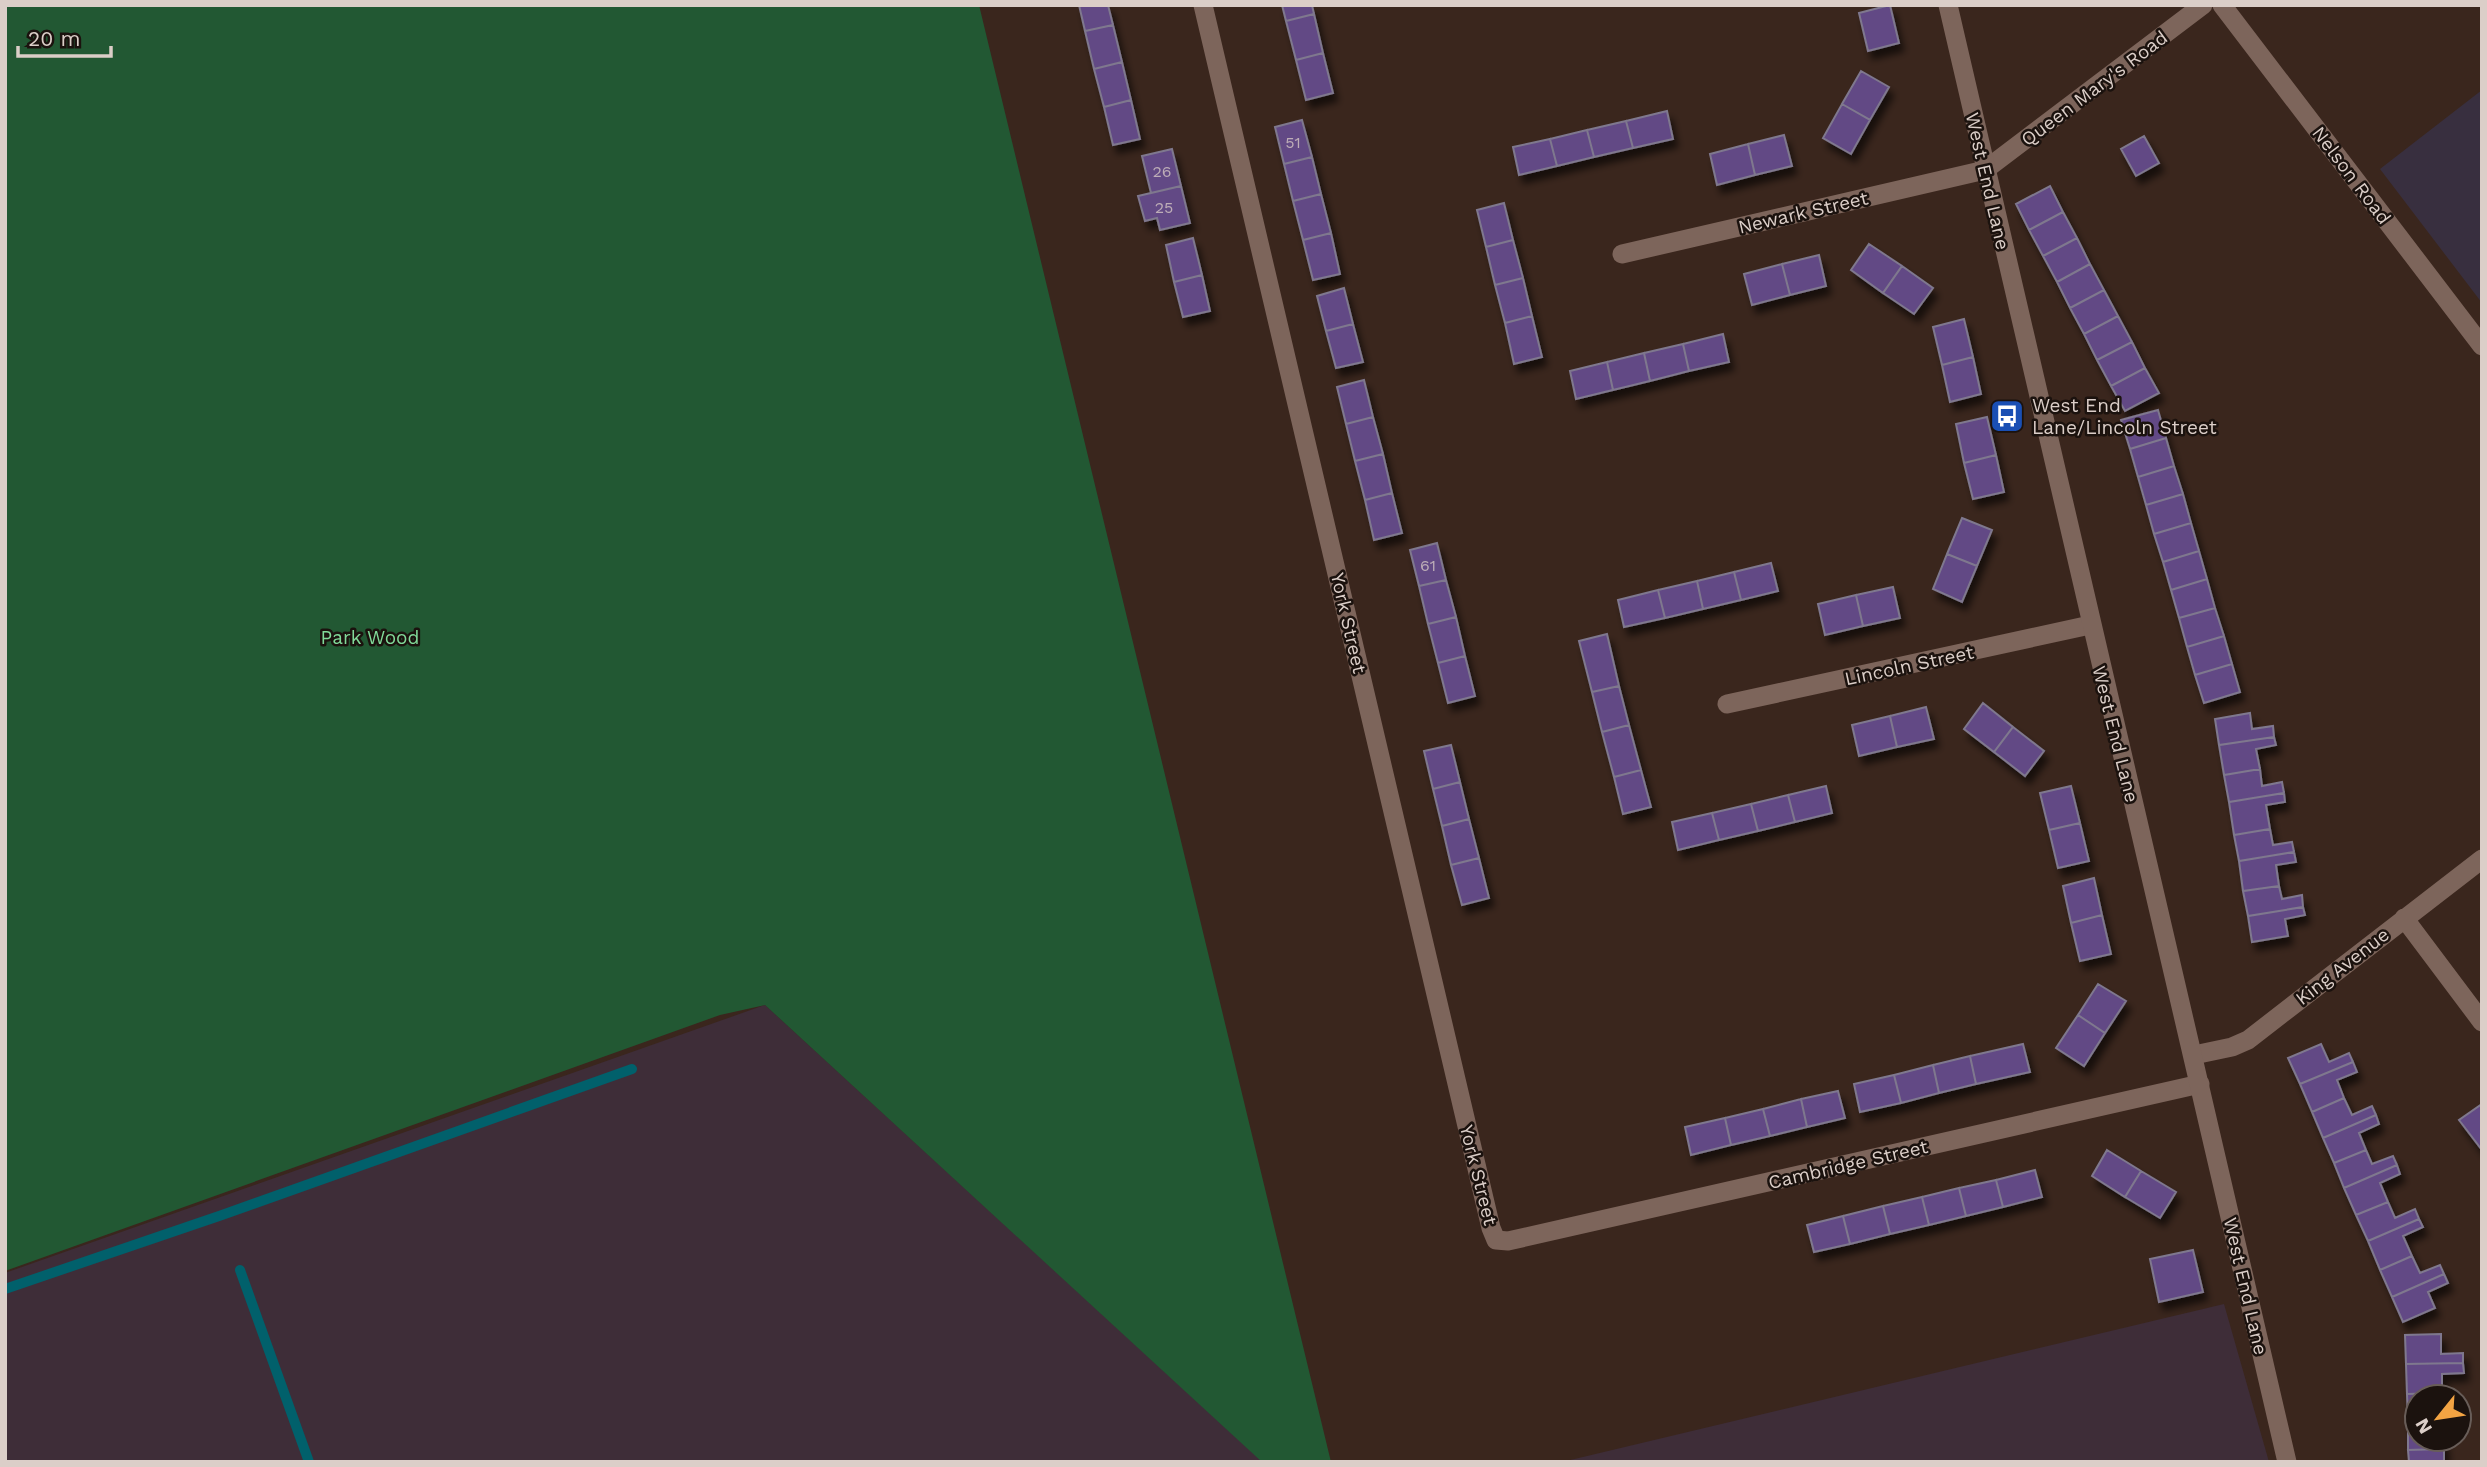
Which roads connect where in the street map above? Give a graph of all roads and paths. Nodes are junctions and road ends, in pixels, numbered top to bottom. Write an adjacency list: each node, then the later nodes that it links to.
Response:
1 (1203, 5): 15 (street, York Street)
2 (1948, 5): 5 (street, West End Lane)
3 (2203, 5): 5 (street, Queen Mary's Road)
4 (2222, 5): 7 (street, Nelson Road)
5 (1985, 170): 6 (street, Newark Street); 8 (street, West End Lane)
6 (1622, 254)
7 (2482, 346)
8 (2090, 625): 9 (street, Lincoln Street); 13 (street, West End Lane)
9 (1727, 704)
10 (2482, 859): 11 (street, King Avenue)
11 (2404, 918): 12 (street); 13 (street, King Avenue)
12 (2482, 1022)
13 (2194, 1055): 14 (street, West End Lane)
14 (2200, 1084): 15 (street, Cambridge Street); 16 (street, West End Lane)
15 (1496, 1240)
16 (2287, 1462)

